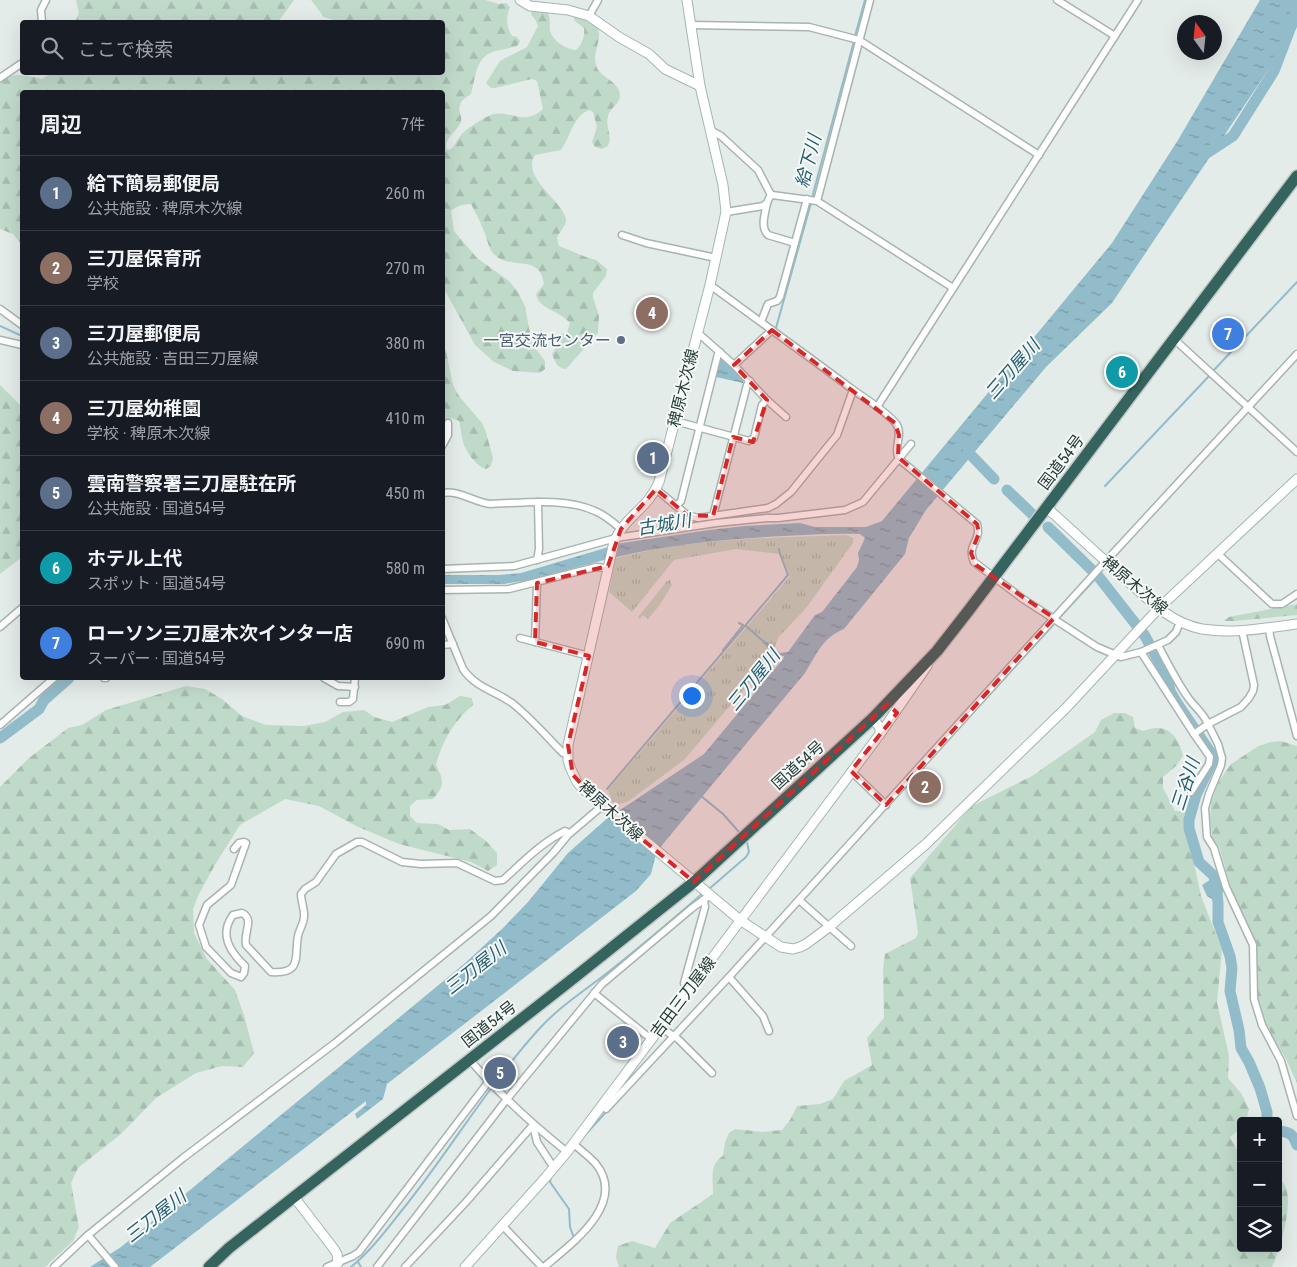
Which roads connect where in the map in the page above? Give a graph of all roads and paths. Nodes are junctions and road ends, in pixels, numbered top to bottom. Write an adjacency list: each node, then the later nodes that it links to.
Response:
1 (46, 0): 9 (street)
2 (520, 0): 8 (main road)
3 (598, 0): 8 (street)
4 (687, 0): 10 (main road, 稗原木次線)
5 (870, 0): 12 (street)
6 (1057, 0): 11 (street)
7 (1138, 0): 11 (street)
8 (589, 16): 15 (main road)
9 (42, 20)
10 (690, 25): 12 (street); 15 (main road, 稗原木次線)
11 (1115, 36): 17 (street)
12 (856, 39): 17 (street); 20 (street)
13 (20, 65): 14 (street)
14 (0, 78)
15 (700, 86): 16 (main road, 稗原木次線)
16 (710, 130): 19 (street); 22 (main road, 稗原木次線)
17 (1039, 155): 27 (street)
18 (1297, 176): 33 (highway, 国道54号)
19 (771, 194): 20 (street); 21 (street)
20 (811, 200): 24 (street); 27 (street)
21 (767, 203): 22 (street); 24 (street)
22 (726, 212): 25 (main road, 稗原木次線)
23 (622, 235): 25 (street)
24 (795, 242): 29 (street)
25 (716, 258): 26 (main road, 稗原木次線)
26 (710, 286): 29 (street); 32 (main road, 稗原木次線)
27 (953, 288): 43 (street)
28 (0, 309): 30 (street)
29 (761, 322): 31 (street)
30 (20, 324)
31 (772, 330): 38 (street); 40 (street)
32 (697, 332): 36 (street); 45 (main road, 稗原木次線)
33 (1174, 339): 42 (street); 58 (highway, 国道54号)
34 (0, 340): 35 (street)
35 (20, 345)
36 (720, 352): 38 (street); 47 (street)
37 (1297, 354): 42 (street)
38 (734, 365): 39 (street)
39 (750, 381): 41 (street); 48 (street)
40 (853, 390): 43 (street); 59 (street)
41 (767, 400): 44 (street); 48 (street)
42 (1248, 406): 51 (street); 64 (street)
43 (877, 407): 52 (street)
44 (786, 417)
45 (675, 421): 47 (street); 54 (main road, 稗原木次線)
46 (448, 423): 49 (street)
47 (699, 428): 48 (street); 57 (street)
48 (733, 437): 59 (street)
49 (445, 440)
50 (911, 444): 52 (street)
51 (1297, 452)
52 (900, 459): 61 (street); 67 (street)
53 (1297, 479): 62 (main road, 稗原木次線)
54 (656, 489): 57 (street); 60 (main road, 稗原木次線)
55 (445, 493): 56 (street)
56 (538, 502): 60 (street); 63 (street)
57 (676, 506): 59 (street)
58 (1048, 508): 64 (main road, 稗原木次線); 67 (highway, 国道54号)
59 (713, 516)
60 (621, 529): 61 (main road, 稗原木次線)
61 (615, 540): 63 (street); 65 (main road, 稗原木次線)
62 (1218, 554): 70 (street); 71 (main road, 稗原木次線)
63 (537, 560): 66 (street)
64 (1106, 562): 71 (main road, 稗原木次線); 73 (street)
65 (608, 565): 68 (street); 88 (main road, 稗原木次線)
66 (445, 569)
67 (994, 577): 73 (street); 85 (highway, 国道54号)
68 (537, 583): 69 (street); 81 (street)
69 (445, 590)
70 (1297, 594)
71 (1158, 608): 74 (main road, 稗原木次線); 87 (main road, 稗原木次線)
72 (20, 610): 77 (street)
73 (1054, 618): 87 (street); 103 (street)
74 (1180, 622): 79 (main road, 稗原木次線); 84 (street)
75 (1297, 624): 78 (main road, 稗原木次線)
76 (445, 625): 82 (street)
77 (0, 627)
78 (1269, 627): 79 (main road, 稗原木次線); 99 (street)
79 (1242, 630): 95 (street)
80 (520, 638): 81 (street)
81 (535, 642): 88 (street)
82 (453, 644): 83 (street); 100 (street)
83 (445, 645)
84 (1158, 645): 86 (street); 95 (street)
85 (937, 651): 94 (highway, 国道54号); 98 (main road, 吉田三刀屋線)
86 (1141, 652): 87 (street); 97 (street)
87 (1114, 655): 110 (main road, 稗原木次線)
88 (589, 656): 100 (main road, 稗原木次線)
89 (52, 680): 96 (street)
90 (328, 680): 92 (street)
91 (355, 680): 92 (street)
92 (355, 686): 93 (street)
93 (340, 702)
94 (873, 718): 98 (main road); 107 (highway, 国道54号)
95 (1208, 724): 97 (street); 125 (street)
96 (0, 725)
97 (1196, 733): 102 (street)
98 (880, 734): 101 (main road, 吉田三刀屋線)
99 (1297, 736)
100 (567, 753): 104 (main road, 稗原木次線)
101 (851, 771): 103 (street); 109 (main road, 吉田三刀屋線)
102 (1191, 792)
103 (886, 805): 108 (street)
104 (604, 807): 105 (street); 107 (main road, 稗原木次線)
105 (570, 833): 106 (street); 132 (street)
106 (234, 849)
107 (701, 889): 109 (main road, 稗原木次線); 114 (street); 115 (street); 120 (highway, 国道54号)
108 (799, 900): 110 (street); 111 (street)
109 (740, 920): 111 (main road, 稗原木次線); 114 (main road, 吉田三刀屋線)
110 (830, 927): 111 (main road, 稗原木次線); 112 (street)
111 (767, 938): 113 (street)
112 (852, 946)
113 (729, 977): 117 (street); 118 (street)
114 (687, 991): 116 (main road, 吉田三刀屋線)
115 (594, 993): 119 (street); 123 (street)
116 (660, 1027): 118 (street); 119 (main road, 吉田三刀屋線)
117 (768, 1031)
118 (674, 1036): 121 (street); 124 (street)
119 (652, 1037): 124 (main road, 吉田三刀屋線)
120 (470, 1060): 122 (street); 130 (highway, 国道54号)
121 (712, 1073)
122 (492, 1084): 123 (street); 133 (street)
123 (507, 1099): 126 (street); 138 (street)
124 (602, 1105): 127 (main road, 吉田三刀屋線)
125 (1297, 1116)
126 (533, 1125): 128 (street); 129 (street); 139 (street)
127 (573, 1143): 128 (main road, 吉田三刀屋線); 141 (street)
128 (567, 1152): 129 (main road, 吉田三刀屋線)
129 (554, 1168): 131 (main road, 吉田三刀屋線)
130 (294, 1197): 133 (main road); 136 (highway, 国道54号)
131 (503, 1226): 140 (main road, 吉田三刀屋線); 141 (street)
132 (89, 1236): 134 (street); 135 (street)
133 (339, 1265): 137 (street)
134 (54, 1267)
135 (115, 1267)
136 (209, 1267)
137 (327, 1267)
138 (377, 1267)
139 (405, 1267)
140 (465, 1267)
141 (543, 1267)

